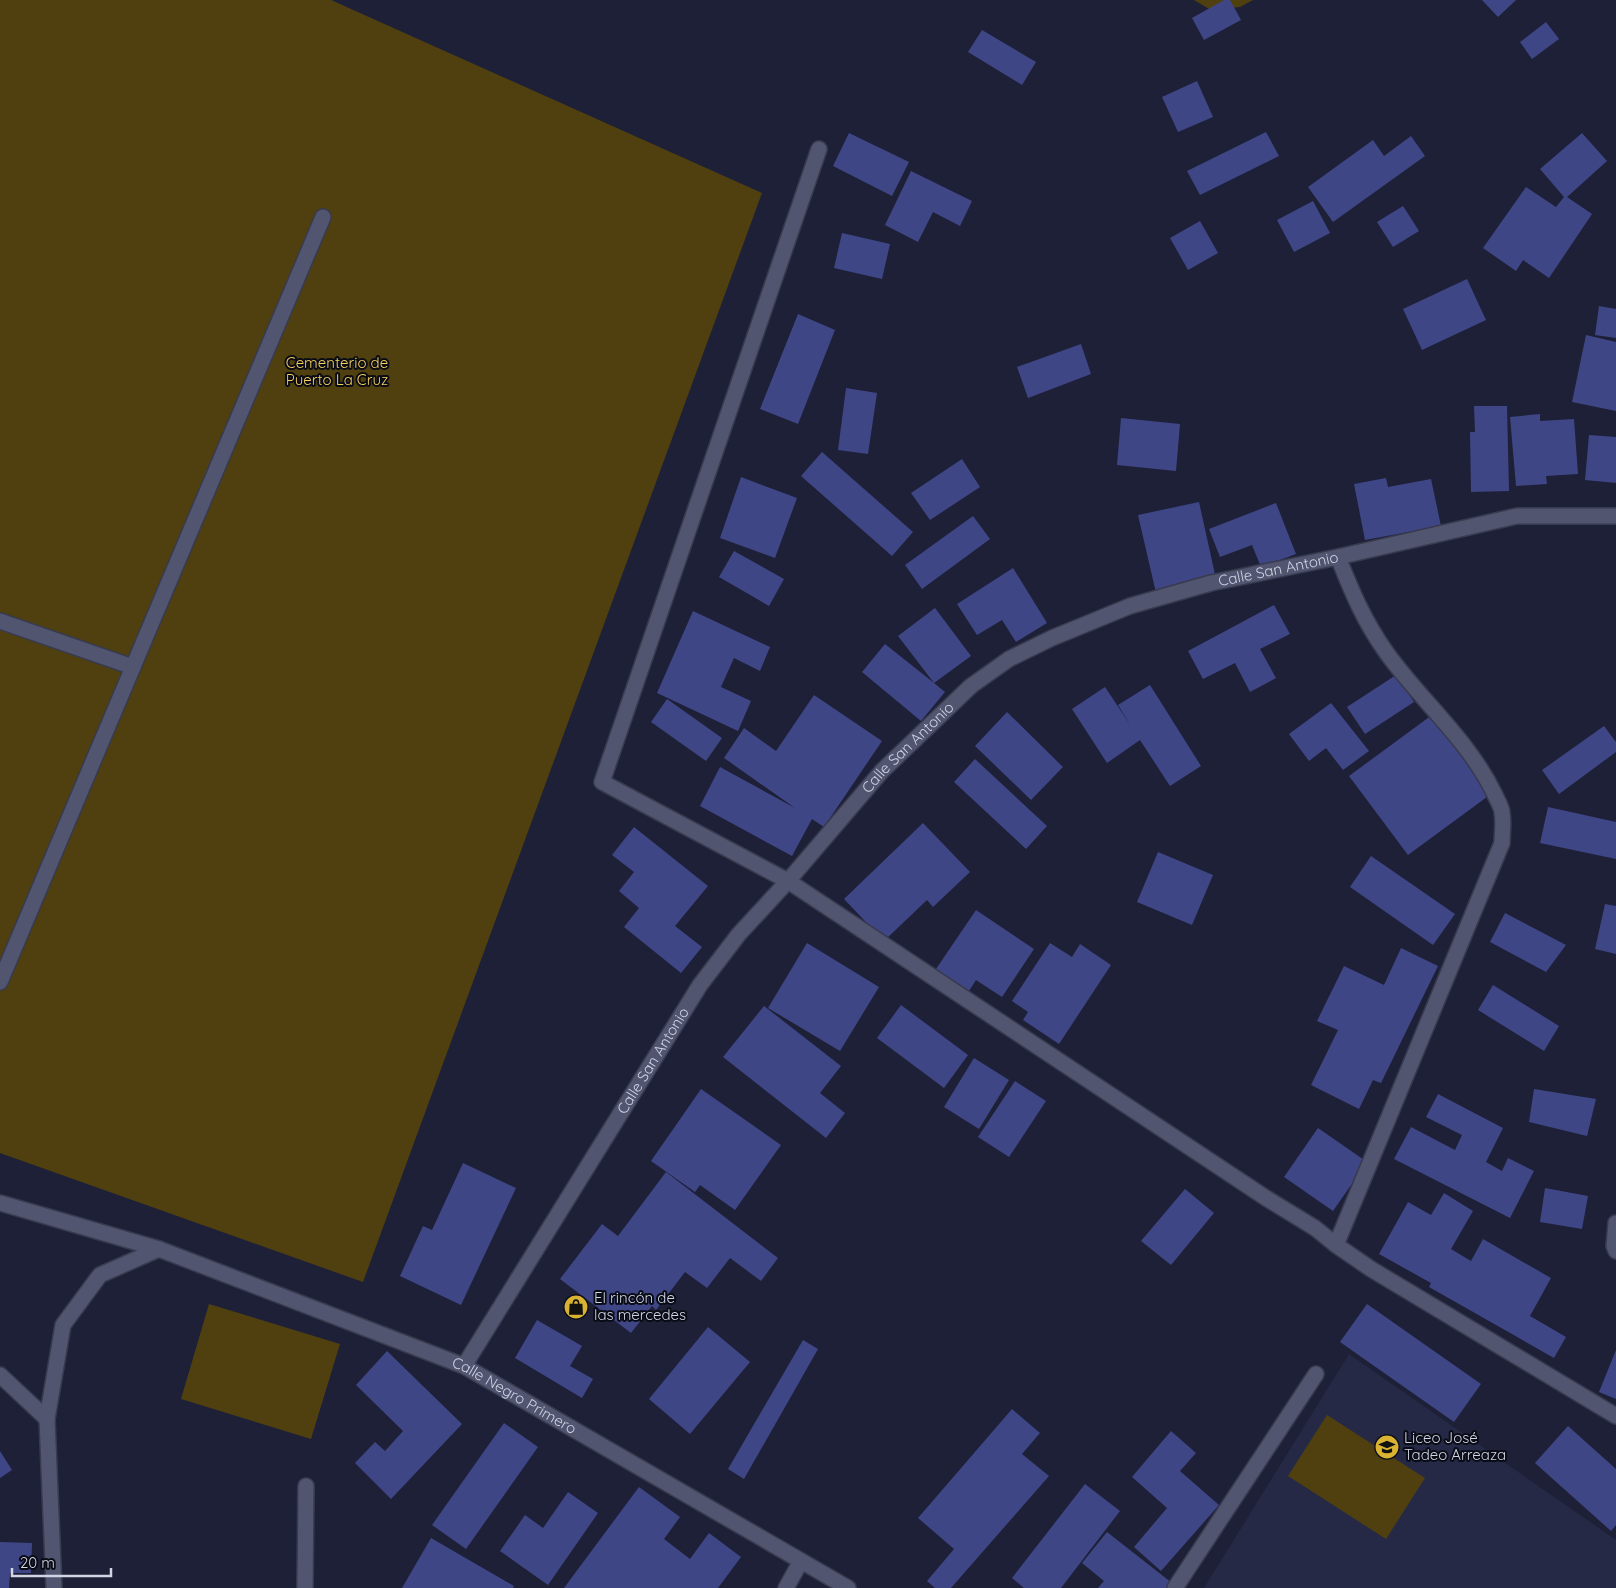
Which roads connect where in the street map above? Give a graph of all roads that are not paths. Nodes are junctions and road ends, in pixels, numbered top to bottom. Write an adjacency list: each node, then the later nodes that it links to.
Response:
1 (819, 149): 7 (street)
2 (323, 217): 6 (street)
3 (1616, 516): 4 (street, Calle San Antonio)
4 (1338, 557): 7 (street, Calle San Antonio); 11 (street)
5 (0, 621): 6 (street)
6 (133, 667): 8 (street)
7 (788, 881): 11 (street); 14 (street, Calle San Antonio)
8 (0, 982)
9 (0, 1204): 12 (street, Calle Negro Primero)
10 (1616, 1223): 13 (street)
11 (1336, 1245): 17 (street)
12 (159, 1249): 14 (street, Calle Negro Primero); 18 (street)
13 (1616, 1251)
14 (464, 1366): 20 (street, Calle Negro Primero)
15 (1316, 1374): 25 (street)
16 (0, 1375): 18 (street)
17 (1616, 1416)
18 (47, 1419): 21 (street)
19 (306, 1486): 22 (street)
20 (801, 1560): 23 (street); 24 (street, Calle Negro Primero)
21 (54, 1588)
22 (306, 1588)
23 (786, 1588)
24 (848, 1588)
25 (1175, 1588)

